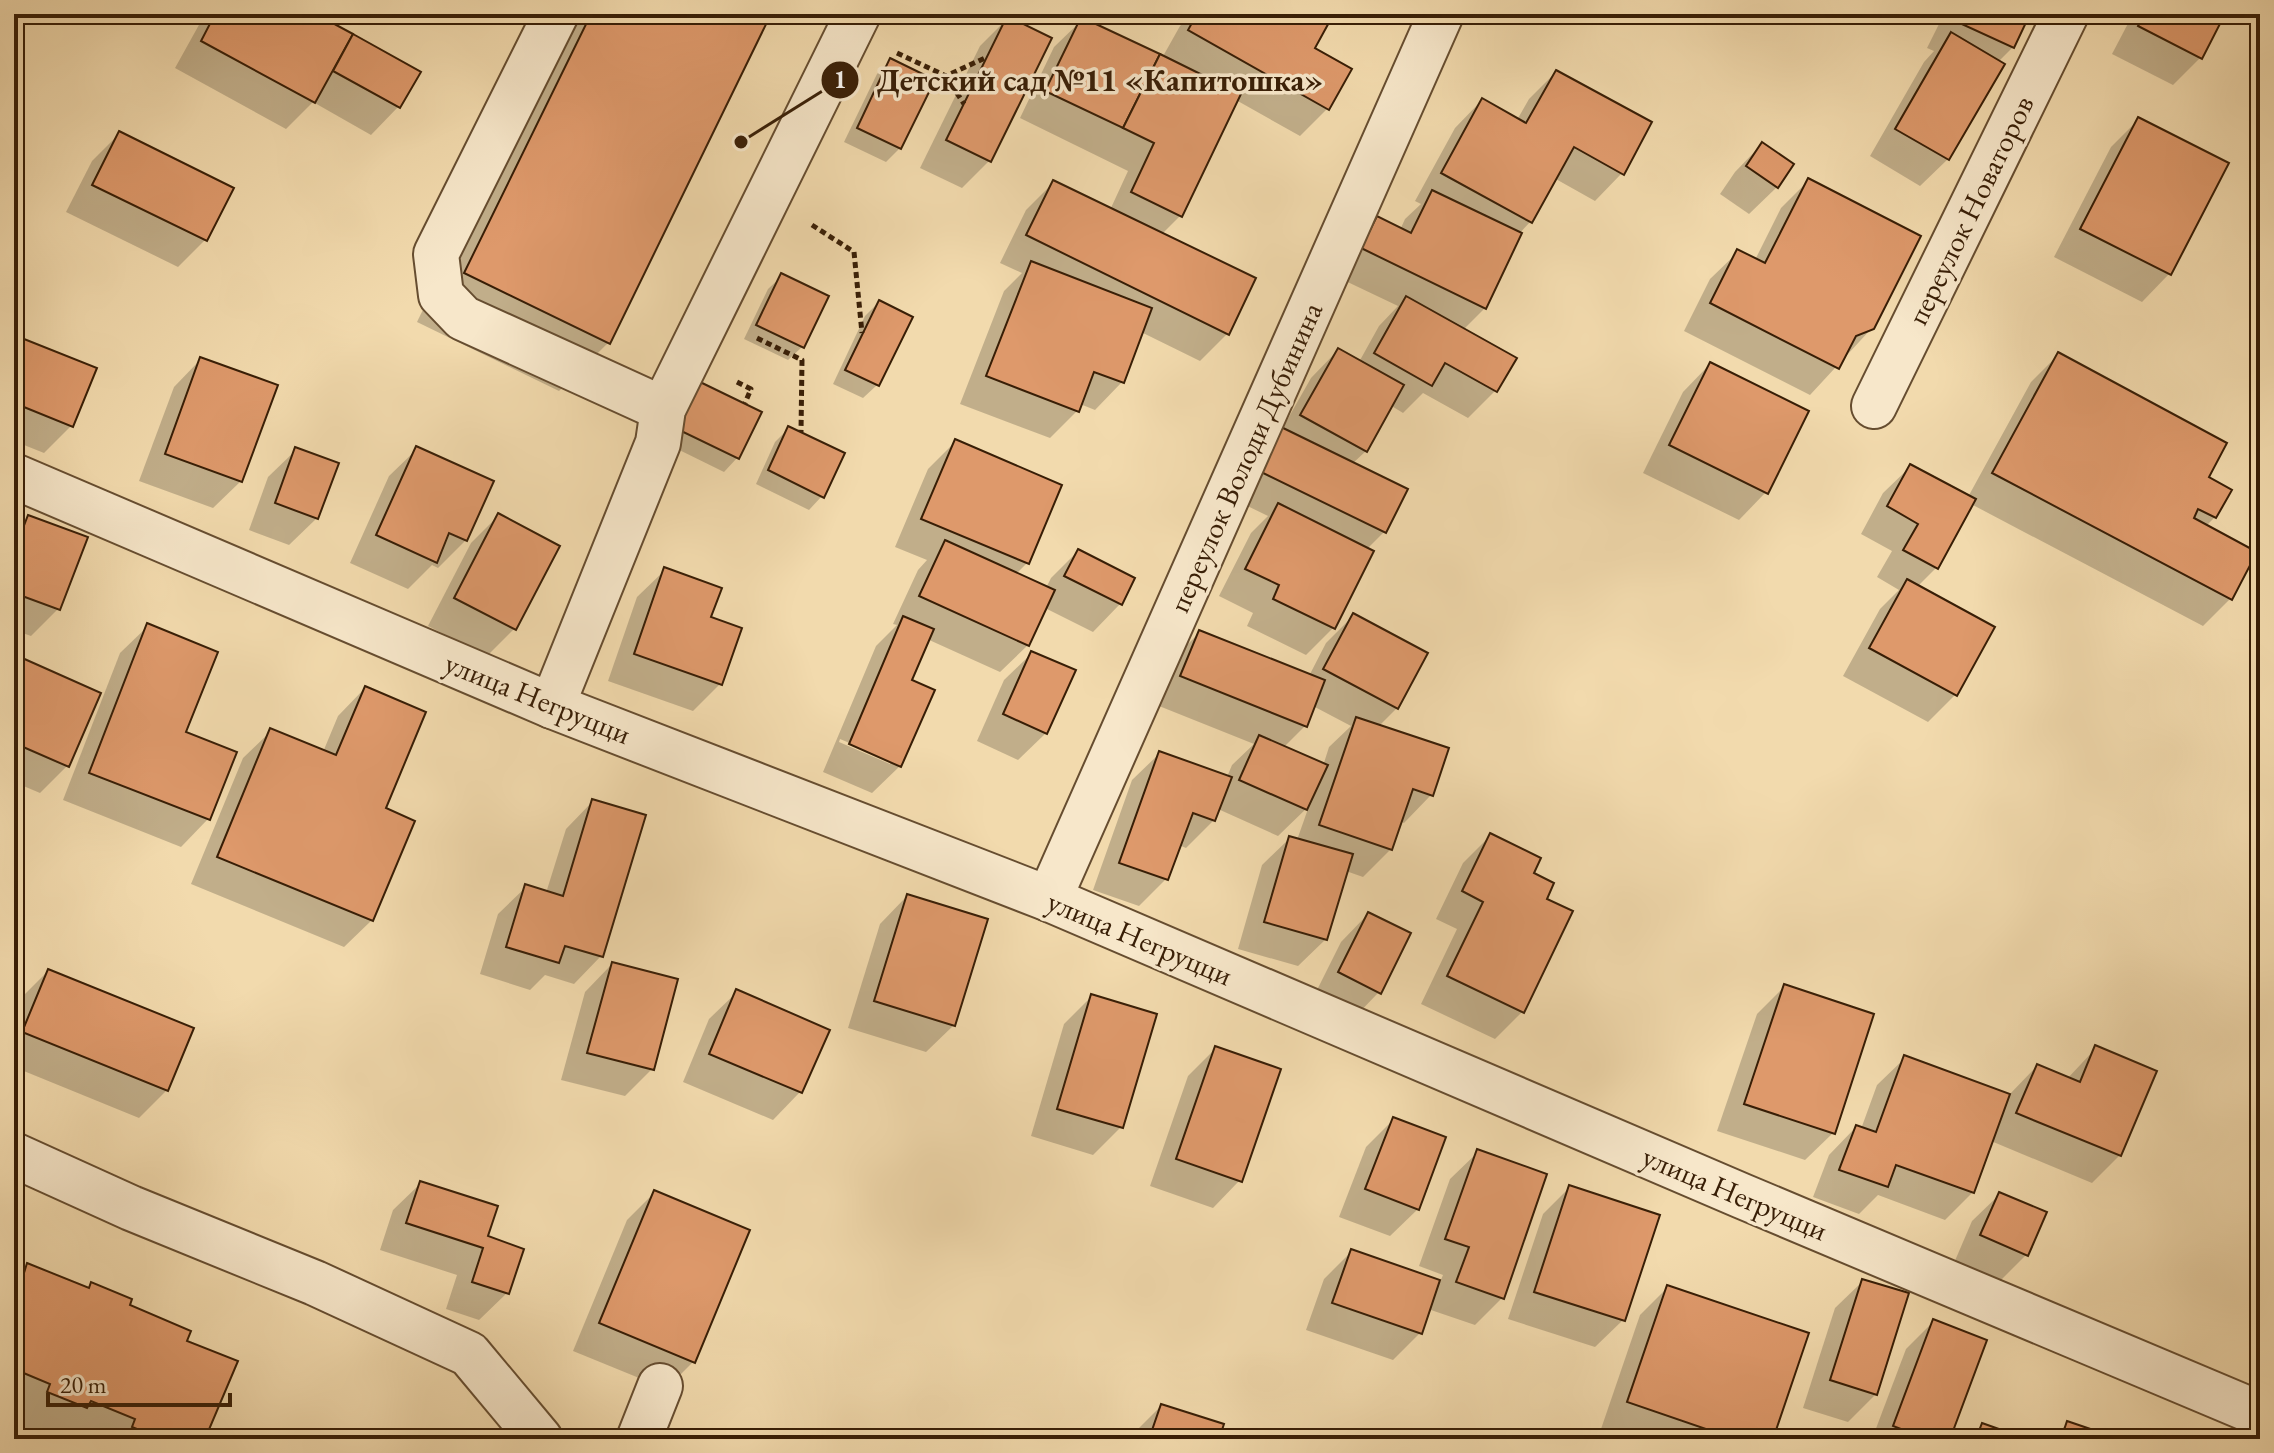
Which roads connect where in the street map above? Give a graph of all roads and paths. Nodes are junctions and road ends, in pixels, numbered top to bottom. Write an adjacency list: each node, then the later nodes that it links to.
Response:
1 (556, 14): 15 (street)
2 (858, 14): 9 (street)
3 (1441, 14): 19 (street, переулок Володи Дубинина)
4 (2066, 14): 14 (street, переулок Новаторов)
5 (895, 52): 7 (path)
6 (987, 57): 7 (path)
7 (946, 76): 8 (path)
8 (964, 104)
9 (767, 198): 10 (street); 11 (path)
10 (709, 315): 13 (path); 15 (street)
11 (862, 333)
12 (782, 337): 13 (path)
13 (777, 348): 16 (path)
14 (1874, 406)
15 (663, 409): 18 (street)
16 (801, 432)
17 (14, 476): 18 (street, улица Негруцци)
18 (552, 706): 19 (street, улица Негруцци)
19 (1049, 899): 22 (street, улица Негруцци)
20 (14, 1155): 23 (street)
21 (660, 1386): 24 (street)
22 (2260, 1414)
23 (540, 1439)
24 (639, 1439)

